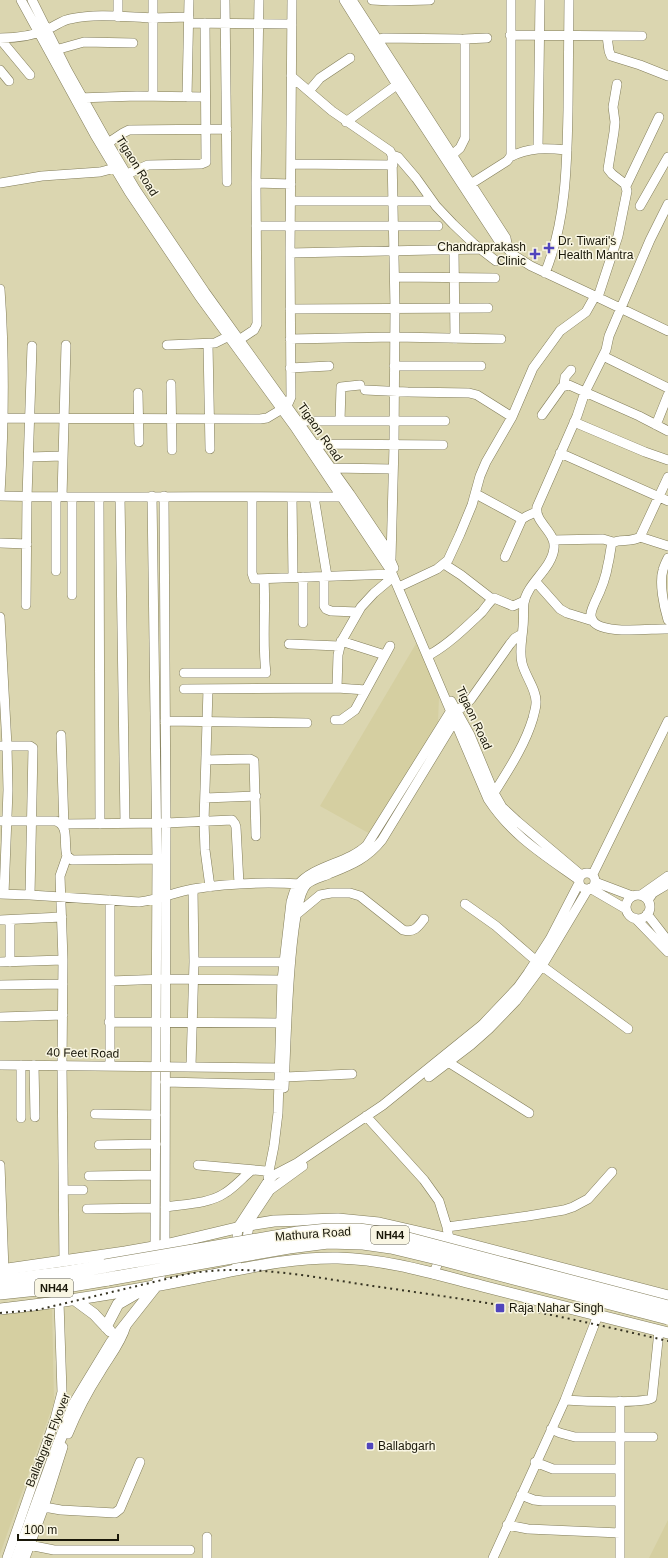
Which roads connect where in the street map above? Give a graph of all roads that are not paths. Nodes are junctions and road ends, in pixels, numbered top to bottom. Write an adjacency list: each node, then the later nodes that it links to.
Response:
1 (21, 0): 25 (street)
2 (32, 0): 17 (street, Tigaon Road)
3 (40, 0): 17 (street)
4 (118, 0): 18 (street)
5 (153, 0): 19 (street)
6 (189, 0): 20 (street)
7 (225, 0): 22 (street)
8 (259, 0): 23 (street)
9 (292, 0): 24 (street)
10 (372, 0): 16 (street)
11 (430, 0): 16 (street)
12 (511, 0): 27 (street)
13 (540, 0): 26 (street)
14 (569, 0): 28 (street)
15 (348, 1): 34 (street)
16 (391, 1)
17 (38, 11): 25 (street, Tigaon Road)
18 (118, 17): 19 (street); 25 (street)
19 (153, 18): 20 (street); 46 (street)
20 (189, 20): 21 (street); 48 (street)
21 (205, 23): 22 (street); 49 (street)
22 (225, 23): 23 (street); 53 (street)
23 (259, 24): 24 (street); 65 (street)
24 (292, 24): 40 (street)
25 (43, 31): 31 (street); 36 (street, Tigaon Road)
26 (539, 34): 27 (street); 28 (street); 55 (street)
27 (510, 35): 58 (street)
28 (569, 36): 29 (street); 56 (street)
29 (607, 36): 30 (street); 41 (street)
30 (642, 36)
31 (0, 38): 39 (street)
32 (487, 38): 33 (street)
33 (464, 39): 34 (street); 57 (street)
34 (374, 41): 43 (street)
35 (133, 43): 36 (street)
36 (54, 51): 47 (street, Tigaon Road)
37 (350, 58): 45 (street)
38 (0, 70): 42 (street)
39 (30, 75)
40 (291, 76): 45 (street); 61 (street)
41 (668, 76)
42 (9, 81)
43 (400, 82): 51 (street); 57 (street); 67 (street)
44 (617, 84): 68 (street)
45 (309, 91): 51 (street)
46 (153, 96): 47 (street); 48 (street)
47 (78, 97): 54 (street, Tigaon Road); 62 (street)
48 (187, 97): 49 (street)
49 (205, 97): 52 (street)
50 (659, 117): 68 (street)
51 (346, 122): 60 (street)
52 (205, 129): 53 (street); 54 (street); 62 (street)
53 (227, 129): 63 (street)
54 (108, 143): 62 (street, Tigaon Road)
55 (538, 148): 56 (street); 58 (street)
56 (567, 150): 83 (street)
57 (452, 155): 67 (street)
58 (510, 157): 67 (street)
59 (668, 157): 72 (street)
60 (392, 160): 61 (street); 70 (street); 71 (street)
61 (291, 164): 66 (street)
62 (122, 172): 64 (street); 99 (street, Tigaon Road)
63 (227, 182)
64 (0, 183)
65 (256, 183): 66 (street); 75 (street)
66 (290, 184): 69 (street)
67 (467, 186): 83 (street)
68 (626, 186): 88 (street)
69 (291, 201): 70 (street); 76 (street)
70 (394, 201): 71 (street); 74 (street)
71 (432, 201): 78 (street)
72 (640, 206)
73 (667, 208): 92 (street)
74 (394, 225): 76 (street); 77 (street); 81 (street)
75 (256, 226): 76 (street); 99 (street)
76 (290, 226): 80 (street)
77 (438, 226)
78 (480, 249): 79 (street); 82 (street)
79 (454, 250): 81 (street); 85 (street)
80 (290, 252): 81 (street); 93 (street)
81 (395, 252): 84 (street)
82 (496, 261)
83 (545, 273): 88 (street)
84 (395, 277): 85 (street); 90 (street)
85 (454, 277): 86 (street); 89 (street)
86 (495, 278)
87 (0, 289): 120 (street)
88 (597, 296): 92 (street); 119 (street)
89 (454, 307): 90 (street); 91 (street); 97 (street)
90 (395, 308): 93 (street); 95 (street)
91 (488, 308)
92 (620, 309): 94 (street); 104 (street)
93 (290, 310): 96 (street)
94 (668, 331)
95 (394, 338): 96 (street); 97 (street); 106 (street)
96 (290, 339): 108 (street)
97 (455, 339): 98 (street)
98 (501, 339)
99 (234, 340): 101 (street); 117 (street, Tigaon Road)
100 (66, 344): 123 (street)
101 (208, 344): 102 (street); 125 (street)
102 (168, 345)
103 (32, 346): 121 (street)
104 (603, 356): 112 (street); 114 (street)
105 (329, 366): 108 (street)
106 (394, 366): 107 (street); 113 (street)
107 (481, 366)
108 (290, 368): 117 (street)
109 (571, 370): 111 (street)
110 (171, 384): 122 (street)
111 (564, 385): 114 (street); 118 (street)
112 (668, 388)
113 (394, 390): 119 (street); 127 (street); 128 (street)
114 (585, 392): 130 (street); 131 (street)
115 (138, 393): 124 (street)
116 (668, 395): 131 (street)
117 (285, 408): 125 (street); 126 (street, Tigaon Road); 151 (street, Tigaon Road)
118 (542, 415)
119 (512, 417): 146 (street)
120 (1, 418): 121 (street); 147 (street)
121 (30, 418): 123 (street); 141 (street)
122 (171, 418): 124 (street); 125 (street); 138 (street)
123 (65, 419): 124 (street); 140 (street)
124 (139, 419): 133 (street)
125 (210, 419): 137 (street)
126 (298, 421): 127 (street); 134 (street, Tigaon Road)
127 (340, 421): 128 (street)
128 (394, 421): 129 (street); 135 (street)
129 (445, 421)
130 (574, 422): 139 (street); 142 (street)
131 (656, 425): 132 (street)
132 (668, 430)
133 (139, 442)
134 (314, 444): 135 (street); 143 (street, Tigaon Road)
135 (394, 445): 136 (street); 144 (street)
136 (443, 446)
137 (210, 449)
138 (172, 450)
139 (560, 453): 152 (street); 161 (street)
140 (63, 456): 141 (street); 153 (street)
141 (29, 457): 148 (street)
142 (668, 460)
143 (331, 468): 144 (street); 151 (street, Tigaon Road)
144 (393, 469): 172 (street)
145 (668, 477): 152 (street)
146 (476, 494): 162 (street); 171 (street)
147 (0, 495): 148 (street)
148 (27, 496): 153 (street); 167 (street)
149 (152, 496): 150 (street); 156 (street); 217 (street)
150 (164, 496): 157 (street); 203 (street)
151 (346, 496): 159 (street); 172 (street, Tigaon Road)
152 (659, 496): 160 (street); 163 (street)
153 (59, 497): 154 (street); 173 (street)
154 (72, 497): 155 (street); 179 (street)
155 (99, 497): 156 (street); 219 (street)
156 (120, 497): 216 (street)
157 (252, 497): 158 (street); 176 (street)
158 (292, 497): 159 (street); 175 (street)
159 (314, 497): 174 (street)
160 (668, 501)
161 (536, 512): 162 (street); 164 (street)
162 (522, 519): 169 (street)
163 (640, 537): 165 (street); 168 (street)
164 (553, 540): 165 (street); 177 (street)
165 (613, 542): 186 (street)
166 (0, 543): 167 (street)
167 (27, 544): 182 (street)
168 (668, 546)
169 (505, 557)
170 (668, 558): 185 (street)
171 (444, 564): 178 (street); 180 (street)
172 (391, 570): 174 (street); 178 (street, Tigaon Road); 183 (street); 201 (street)
173 (56, 571)
174 (326, 576): 175 (street); 183 (street)
175 (298, 577): 176 (street); 187 (street)
176 (264, 579): 196 (street)
177 (536, 582): 181 (street); 186 (street)
178 (403, 585): 194 (street, Tigaon Road)
179 (72, 595)
180 (492, 599): 181 (street); 194 (street)
181 (524, 601): 189 (street)
182 (26, 605)
183 (358, 612): 190 (street)
184 (0, 617): 193 (street)
185 (668, 620)
186 (592, 621): 188 (street)
187 (303, 624)
188 (668, 629)
189 (522, 634): 201 (street); 210 (street)
190 (340, 643): 191 (street); 195 (street); 197 (street)
191 (289, 644)
192 (390, 646): 195 (street)
193 (1, 649): 208 (street)
194 (431, 654): 201 (street, Tigaon Road)
195 (384, 655): 200 (street)
196 (184, 673)
197 (338, 688): 199 (street); 200 (street)
198 (184, 689): 199 (street)
199 (208, 689): 205 (street)
200 (366, 690): 202 (street)
201 (455, 715): 210 (street, Tigaon Road); 225 (street, Tigaon Road); 228 (street)
202 (335, 720)
203 (165, 721): 205 (street); 218 (street)
204 (668, 721): 226 (street)
205 (208, 722): 206 (street); 209 (street)
206 (307, 723)
207 (61, 735): 220 (street)
208 (4, 746): 213 (street); 214 (street)
209 (206, 760): 211 (street); 212 (street)
210 (494, 793): 225 (street, Tigaon Road)
211 (256, 796): 212 (street); 221 (street)
212 (205, 798): 215 (street)
213 (32, 820): 214 (street); 220 (street); 233 (street)
214 (3, 821): 232 (street)
215 (204, 822): 218 (street); 227 (street); 230 (street)
216 (125, 823): 217 (street); 219 (street)
217 (156, 823): 218 (street); 223 (street)
218 (166, 823): 223 (street)
219 (100, 824): 220 (street)
220 (64, 825): 222 (street)
221 (256, 836)
222 (67, 856): 223 (street); 235 (street)
223 (161, 859): 234 (street); 237 (street)
224 (668, 876): 236 (street)
225 (580, 879): 226 (street); 226 (street); 255 (street)
226 (592, 883): 236 (street); 240 (street); 255 (street)
227 (239, 884): 228 (street); 230 (street)
228 (302, 884): 241 (street); 254 (street)
229 (668, 884): 236 (street)
230 (210, 887): 231 (street)
231 (193, 889): 234 (street); 253 (street)
232 (2, 894): 233 (street)
233 (30, 895): 235 (street)
234 (166, 895): 237 (street); 256 (street)
235 (61, 896): 238 (street); 243 (street)
236 (640, 897): 240 (street); 242 (street)
237 (157, 899): 238 (street); 256 (street)
238 (110, 900): 259 (street)
239 (465, 904): 255 (street)
240 (626, 908): 244 (street)
241 (297, 914): 245 (street); 279 (street)
242 (647, 914): 244 (street); 248 (street)
243 (62, 917): 247 (street); 250 (street)
244 (635, 918): 249 (street)
245 (424, 919)
246 (0, 920): 247 (street)
247 (10, 920): 252 (street)
248 (668, 941)
249 (668, 952)
250 (63, 960): 252 (street); 260 (street)
251 (0, 962): 252 (street)
252 (10, 962)
253 (194, 962): 254 (street); 257 (street)
254 (284, 962): 258 (street)
255 (539, 963): 269 (street); 270 (street); 286 (street)
256 (161, 980): 257 (street); 259 (street); 265 (street); 267 (street)
257 (193, 980): 258 (street); 266 (street)
258 (282, 980): 268 (street)
259 (110, 981): 264 (street)
260 (63, 984): 261 (street); 262 (street)
261 (0, 985)
262 (63, 1015): 263 (street); 274 (street)
263 (0, 1017)
264 (109, 1022): 267 (street); 275 (street)
265 (166, 1022): 266 (street); 267 (street); 276 (street)
266 (193, 1022): 268 (street); 277 (street)
267 (156, 1023): 276 (street)
268 (280, 1023): 279 (street)
269 (628, 1028)
270 (448, 1062): 282 (street); 286 (street)
271 (21, 1064): 272 (street, 40 Feet Road); 273 (street, 40 Feet Road); 285 (street)
272 (0, 1065)
273 (34, 1065): 274 (street, 40 Feet Road); 284 (street)
274 (62, 1065): 275 (street, 40 Feet Road); 297 (street)
275 (110, 1066): 276 (street, 40 Feet Road)
276 (160, 1066): 277 (street, 40 Feet Road); 280 (street); 283 (street)
277 (191, 1066): 279 (street, 40 Feet Road)
278 (352, 1074): 279 (street)
279 (282, 1076): 280 (street); 295 (street)
280 (165, 1082): 299 (street)
281 (95, 1114): 283 (street)
282 (529, 1114)
283 (156, 1115): 287 (street)
284 (35, 1117)
285 (21, 1118)
286 (368, 1118): 295 (street); 302 (street)
287 (156, 1144): 288 (street); 293 (street)
288 (99, 1145)
289 (0, 1165): 296 (street)
290 (198, 1165): 291 (street)
291 (252, 1170): 295 (street); 299 (street)
292 (612, 1172): 302 (street)
293 (155, 1175): 294 (street); 299 (street)
294 (89, 1176)
295 (271, 1180): 301 (street)
296 (0, 1181): 308 (street)
297 (64, 1190): 298 (street); 307 (street)
298 (83, 1190)
299 (160, 1208): 300 (street); 305 (street)
300 (86, 1209)
301 (243, 1226): 303 (main road); 304 (main road); 309 (street)
302 (447, 1227): 304 (street)
303 (192, 1238): 305 (main road); 311 (main road)
304 (449, 1240): 310 (street); 315 (main road)
305 (160, 1246): 306 (main road); 312 (main road)
306 (120, 1253): 307 (main road); 313 (main road)
307 (64, 1262): 308 (main road)
308 (2, 1270): 318 (highway, Mathura Road / NH44, bridge)
309 (240, 1270): 310 (main road); 311 (main road)
310 (433, 1274): 320 (main road)
311 (199, 1278): 312 (main road)
312 (152, 1289): 313 (main road); 322 (main road, Ballabgrah Flyover); 323 (main road)
313 (126, 1291): 316 (main road)
314 (0, 1293): 321 (highway, Mathura Road / NH44, bridge)
315 (668, 1296)
316 (75, 1300): 317 (main road); 323 (main road)
317 (60, 1302): 319 (main road); 345 (street)
318 (668, 1307)
319 (0, 1309)
320 (598, 1315): 324 (main road); 326 (street)
321 (668, 1318)
322 (127, 1322): 325 (main road, Ballabgrah Flyover); 336 (street)
323 (106, 1327): 325 (main road)
324 (664, 1332): 327 (street)
325 (113, 1340): 346 (main road, Ballabgrah Flyover)
326 (565, 1400): 327 (street); 328 (street)
327 (620, 1401): 329 (street)
328 (551, 1429): 329 (street); 332 (street)
329 (620, 1436): 330 (street); 333 (street)
330 (653, 1437)
331 (140, 1462): 336 (street)
332 (536, 1462): 333 (street); 334 (street)
333 (620, 1469): 335 (street)
334 (521, 1495): 335 (street); 337 (street)
335 (620, 1501): 338 (street)
336 (44, 1507): 340 (street)
337 (507, 1526): 338 (street); 349 (street)
338 (620, 1533): 350 (street)
339 (207, 1537): 348 (street)
340 (29, 1545): 343 (street); 347 (street)
341 (190, 1550): 344 (street)
342 (124, 1553): 343 (street); 344 (street)
343 (82, 1554)
344 (166, 1554)
345 (7, 1558)
346 (17, 1558)
347 (25, 1558)
348 (207, 1558)
349 (493, 1558)
350 (620, 1558)

